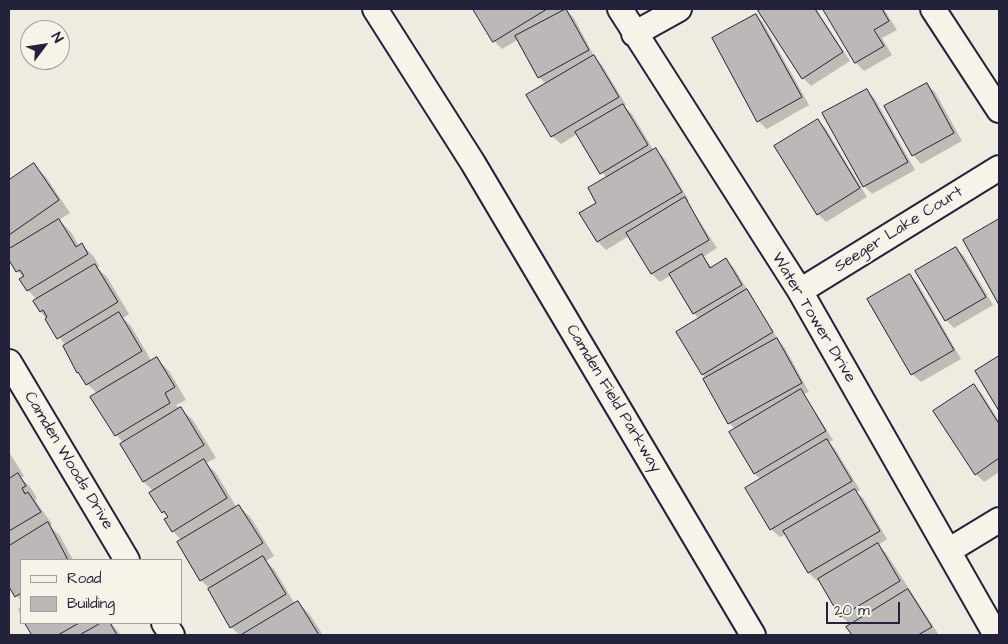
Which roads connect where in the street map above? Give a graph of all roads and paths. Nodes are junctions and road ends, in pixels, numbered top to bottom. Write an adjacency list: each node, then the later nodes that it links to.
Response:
1 (375, 9): 8 (street, Camden Field Parkway)
2 (391, 9): 8 (street, Camden Field Parkway)
3 (620, 9): 6 (street, Water Tower Drive)
4 (679, 9): 6 (street)
5 (933, 9): 7 (street)
6 (634, 34): 10 (street, Water Tower Drive)
7 (999, 110)
8 (473, 163): 17 (street, Camden Field Parkway)
9 (999, 168): 10 (street, Seeger Lake Court)
10 (800, 292): 13 (street, Water Tower Drive)
11 (9, 362): 14 (street, Camden Woods Drive)
12 (999, 520): 13 (street)
13 (948, 551): 18 (street, Water Tower Drive)
14 (126, 559)
15 (165, 624): 16 (street)
16 (172, 635)
17 (753, 635)
18 (996, 635)

